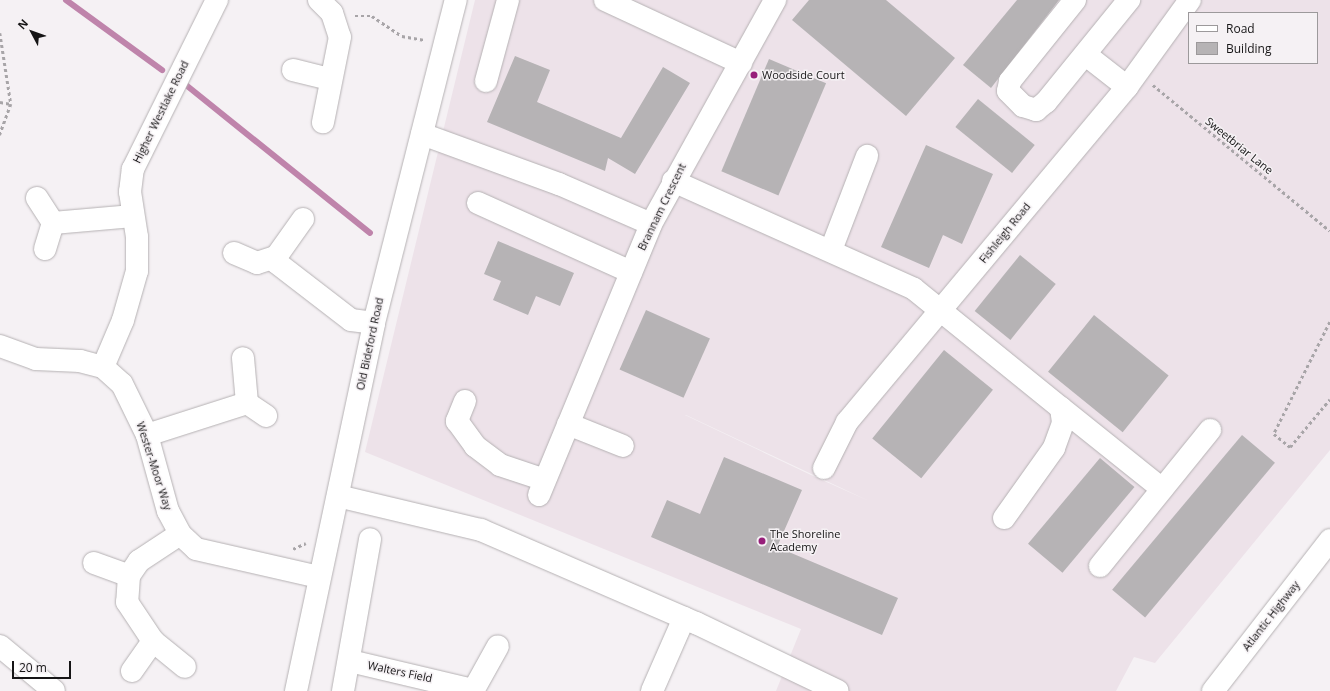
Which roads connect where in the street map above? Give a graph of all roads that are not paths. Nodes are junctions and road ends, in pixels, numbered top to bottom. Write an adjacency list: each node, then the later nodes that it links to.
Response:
1 (217, 0): 22 (main road, Higher Westlake Road)
2 (319, 0): 13 (main road)
3 (456, 0): 17 (main road, Old Bideford Road)
4 (508, 0): 15 (main road)
5 (605, 0): 11 (main road)
6 (775, 0): 11 (main road, Brannam Crescent)
7 (1075, 0): 10 (main road)
8 (1128, 0): 10 (main road)
9 (1190, 0): 14 (main road, Fishleigh Road)
10 (1086, 55): 14 (main road)
11 (741, 63): 19 (main road, Brannam Crescent)
12 (293, 70): 13 (main road)
13 (330, 79): 16 (main road)
14 (1133, 80): 31 (main road, Fishleigh Road)
15 (486, 81)
16 (323, 122)
17 (422, 134): 25 (main road); 32 (main road, Old Bideford Road)
18 (867, 156): 27 (main road)
19 (673, 181): 25 (main road, Brannam Crescent); 27 (main road)
20 (37, 198): 24 (main road)
21 (478, 203): 30 (main road)
22 (133, 216): 24 (main road); 35 (main road, Higher Westlake Road)
23 (303, 219): 29 (main road)
24 (53, 222): 26 (main road)
25 (651, 224): 30 (main road, Brannam Crescent)
26 (45, 249)
27 (831, 250): 31 (main road)
28 (234, 253): 29 (main road)
29 (276, 257): 32 (main road)
30 (630, 272): 40 (main road, Brannam Crescent)
31 (941, 310): 38 (main road); 44 (main road, Fishleigh Road)
32 (374, 323): 46 (main road, Old Bideford Road)
33 (0, 346): 35 (main road, Wester-Moor Way)
34 (243, 358): 37 (main road)
35 (103, 367): 42 (main road, Wester-Moor Way)
36 (465, 401): 40 (main road, Brannam Crescent)
37 (247, 403): 39 (main road); 42 (main road)
38 (1061, 408): 45 (main road); 47 (main road)
39 (266, 416)
40 (568, 424): 43 (main road)
41 (1210, 430): 45 (main road)
42 (147, 436): 48 (main road, Wester-Moor Way)
43 (623, 446)
44 (824, 468)
45 (1162, 489): 52 (main road)
46 (338, 496): 54 (main road, Old Bideford Road); 55 (main road)
47 (1004, 518)
48 (180, 534): 53 (main road); 54 (main road, Wester-Moor Way)
49 (370, 539): 59 (main road)
50 (1330, 540): 69 (main road, Atlantic Highway)
51 (94, 563): 53 (main road)
52 (1100, 566)
53 (129, 576): 56 (main road)
54 (319, 577): 64 (main road, Old Bideford Road)
55 (690, 621): 66 (main road); 67 (main road); 68 (main road)
56 (153, 641): 60 (main road); 61 (main road)
57 (498, 646): 62 (main road, Walters Field)
58 (1, 649): 63 (main road)
59 (350, 661): 62 (main road, Walters Field); 65 (main road)
60 (185, 667)
61 (132, 671)
62 (473, 690)
63 (54, 691)
64 (296, 691)
65 (344, 691)
66 (652, 691)
67 (666, 691)
68 (838, 691)
69 (1213, 691)

